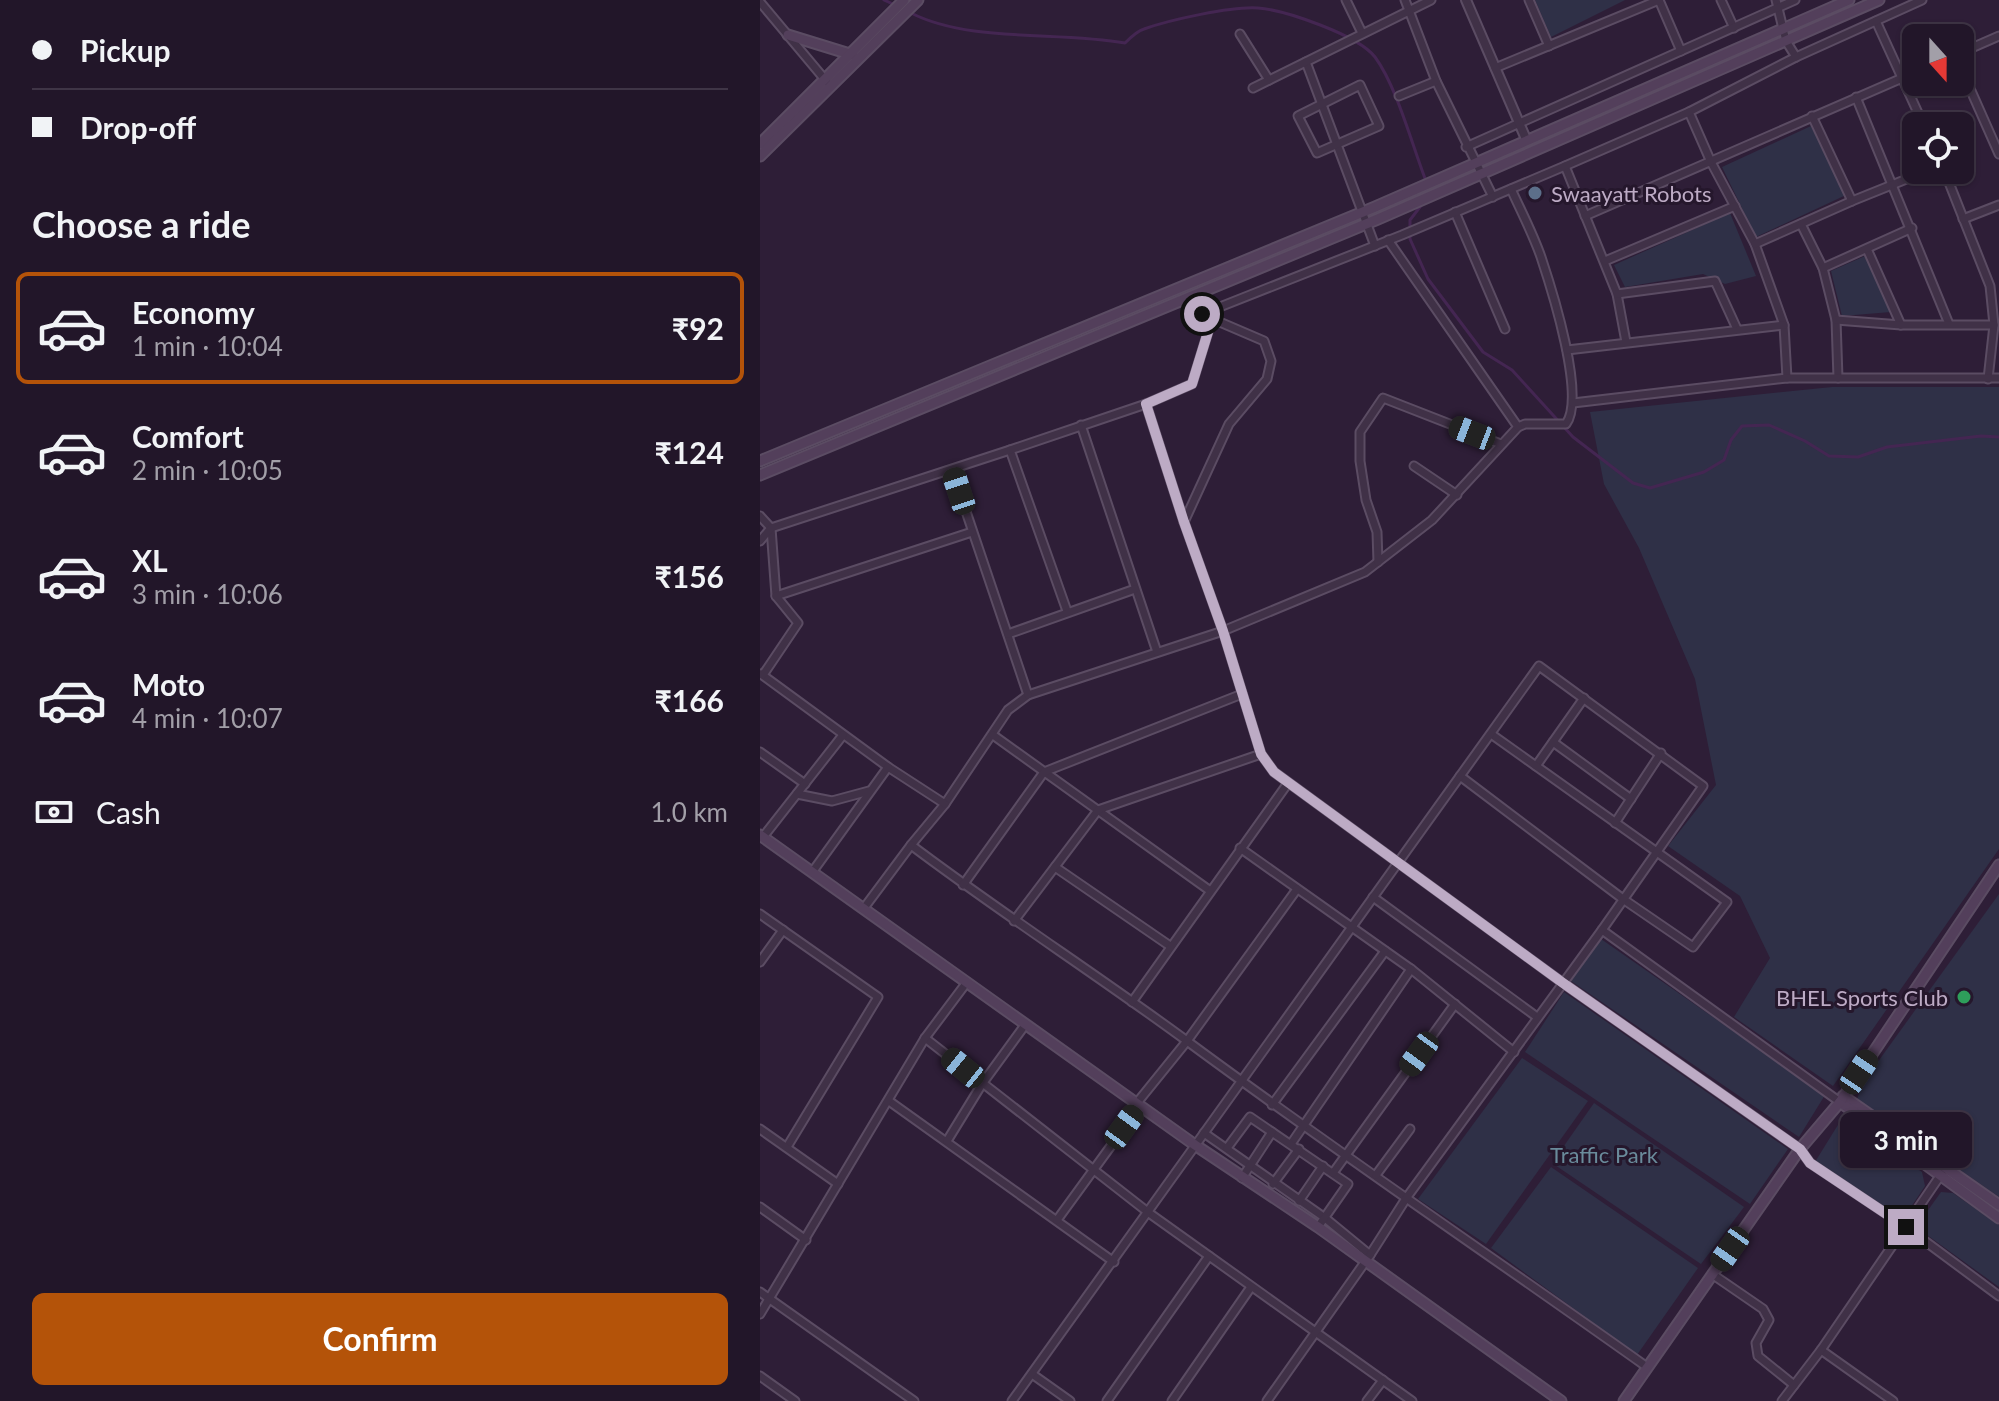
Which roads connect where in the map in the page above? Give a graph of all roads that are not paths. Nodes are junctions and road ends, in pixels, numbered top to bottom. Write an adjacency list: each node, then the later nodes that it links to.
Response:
1 (904, 0): 18 (main road)
2 (918, 0): 18 (main road)
3 (1346, 0): 22 (street)
4 (1405, 0): 16 (street)
5 (1431, 0): 16 (street)
6 (1466, 0): 32 (street)
7 (1529, 0): 26 (street)
8 (1659, 0): 26 (street); 28 (street)
9 (1721, 0): 19 (street)
10 (1795, 0): 15 (street)
11 (1849, 0): 20 (main road)
12 (1879, 0): 25 (main road)
13 (1922, 0): 17 (street)
14 (760, 2): 23 (street)
15 (1778, 4): 19 (street); 20 (street)
16 (1410, 10): 22 (street); 35 (street)
17 (1876, 21): 30 (street); 33 (street)
18 (885, 25): 29 (main road)
19 (1734, 28): 28 (street)
20 (1784, 28): 25 (street); 45 (main road)
21 (1240, 34): 34 (street)
22 (1361, 34): 31 (street)
23 (788, 35): 29 (main road); 36 (street)
24 (1999, 36): 27 (street)
25 (1786, 41): 30 (street); 55 (main road)
26 (1549, 46): 32 (street)
27 (1974, 47)
28 (1681, 51): 44 (street)
29 (854, 56): 36 (main road)
30 (1796, 57): 42 (street)
31 (1306, 62): 34 (street); 41 (street)
32 (1495, 68): 44 (street)
33 (1902, 79): 40 (street)
34 (1269, 80): 37 (street)
35 (1436, 81): 39 (street); 49 (street)
36 (828, 83): 47 (main road); 51 (main road)
37 (1253, 88)
38 (1974, 95): 46 (street)
39 (1399, 96)
40 (1856, 97): 43 (street); 57 (street)
41 (1322, 104): 48 (street); 48 (street); 48 (street)
42 (1689, 112): 53 (street); 54 (street)
43 (1812, 116): 53 (street); 61 (street)
44 (1520, 124): 45 (street); 49 (street)
45 (1526, 139): 52 (main road)
46 (1997, 142): 50 (street)
47 (760, 144)
48 (1337, 144): 64 (street)
49 (1466, 147): 52 (street)
50 (1999, 154)
51 (760, 156)
52 (1476, 162): 55 (street); 64 (main road)
53 (1711, 162): 63 (street); 66 (street)
54 (1565, 166): 59 (street); 66 (street)
55 (1481, 174): 60 (street); 68 (main road)
56 (1902, 180): 57 (street)
57 (1892, 184): 61 (street); 70 (street)
58 (1949, 184): 67 (street)
59 (1511, 189): 60 (street); 87 (street)
60 (1493, 197): 65 (street)
61 (1852, 201): 69 (street)
62 (1999, 205): 67 (street)
63 (1735, 206): 72 (street); 75 (street)
64 (1361, 212): 68 (street); 92 (main road)
65 (1455, 212): 71 (street); 84 (street)
66 (1585, 216): 75 (street)
67 (1963, 219): 83 (street)
68 (1365, 224): 73 (street); 93 (main road)
69 (1801, 224): 72 (street); 76 (street)
70 (1912, 228): 74 (street); 80 (street)
71 (1388, 240): 73 (street); 97 (street)
72 (1755, 244): 81 (street)
73 (1375, 246): 78 (street)
74 (1867, 249): 76 (street); 82 (street)
75 (1605, 261): 77 (street)
76 (1823, 268): 79 (street)
77 (1617, 294): 85 (street); 86 (street)
78 (1212, 319): 95 (street); 106 (street)
79 (1836, 320): 82 (street); 89 (street)
80 (1949, 324): 82 (street); 83 (street)
81 (1784, 325): 85 (street); 88 (street)
82 (1901, 325)
83 (1994, 325): 91 (street)
84 (1505, 329)
85 (1737, 329): 86 (street)
86 (1626, 342): 87 (street)
87 (1567, 350): 94 (street)
88 (1787, 378): 89 (street); 94 (street)
89 (1838, 378): 91 (street)
90 (1999, 378): 91 (street)
91 (1988, 379)
92 (928, 392): 93 (street); 100 (main road)
93 (932, 403): 103 (main road)
94 (1573, 403): 97 (street)
95 (1146, 404): 96 (street); 106 (street)
96 (1081, 425): 99 (street); 111 (street)
97 (1522, 425): 98 (street)
98 (1501, 444): 104 (street); 110 (street)
99 (1010, 450): 102 (street); 113 (street)
100 (760, 461)
101 (1414, 466): 104 (street)
102 (952, 470): 107 (street); 108 (street)
103 (760, 475)
104 (1457, 495): 110 (street)
105 (760, 516): 107 (street)
106 (1184, 522): 114 (street)
107 (771, 528): 109 (street); 112 (street)
108 (972, 532): 112 (street); 115 (street)
109 (760, 541)
110 (1378, 562): 114 (street)
111 (1135, 589): 113 (street); 116 (street)
112 (776, 596): 117 (street)
113 (1067, 611): 115 (street)
114 (1223, 631): 116 (street); 118 (street)
115 (1008, 634): 119 (street)
116 (1157, 652): 119 (street)
117 (761, 674): 122 (street)
118 (1242, 694): 127 (street); 130 (street)
119 (1028, 695): 123 (street)
120 (1584, 698): 121 (street); 124 (street); 126 (street)
121 (1491, 734): 128 (street); 131 (street)
122 (843, 735): 129 (street); 133 (street)
123 (993, 735): 130 (street); 137 (street)
124 (1553, 742): 128 (street); 136 (street)
125 (760, 752): 133 (street)
126 (1661, 753): 136 (street); 143 (street)
127 (1261, 754): 132 (street); 138 (street)
128 (1536, 766): 139 (street)
129 (888, 767): 134 (street); 137 (street)
130 (1044, 772): 138 (street); 148 (street)
131 (1460, 776): 144 (street); 152 (street)
132 (1288, 783): 142 (street); 144 (street)
133 (805, 784): 135 (street)
134 (869, 791): 135 (street); 147 (street)
135 (797, 794): 140 (street)
136 (1631, 799): 139 (street)
137 (945, 804): 141 (street)
138 (1098, 810): 146 (street); 150 (street)
139 (1615, 823): 143 (street)
140 (762, 840): 147 (main road)
141 (911, 845): 148 (street); 153 (street)
142 (1240, 848): 149 (street); 150 (street)
143 (1655, 851): 152 (street); 152 (street)
144 (1399, 863): 151 (street); 164 (street)
145 (1999, 865): 174 (main road)
146 (1055, 867): 155 (street); 159 (street)
147 (813, 871): 153 (main road)
148 (963, 885): 155 (street)
149 (1297, 889): 156 (street); 170 (street)
150 (1209, 890): 159 (street)
151 (1373, 897): 156 (street); 167 (street)
152 (1623, 899): 158 (street)
153 (864, 908): 163 (main road)
154 (760, 914): 157 (street)
155 (1014, 921): 165 (street)
156 (1351, 927): 160 (street); 172 (street)
157 (783, 930): 161 (street); 186 (street)
158 (1602, 930): 164 (street); 174 (street)
159 (1170, 946): 165 (street)
160 (1385, 951): 162 (street); 177 (street)
161 (760, 962)
162 (1411, 969): 166 (street); 178 (street)
163 (967, 982): 168 (main road); 169 (street)
164 (1563, 983): 167 (street); 189 (street)
165 (1132, 1002): 170 (street)
166 (1455, 1004): 171 (street); 190 (street)
167 (1537, 1017): 171 (street)
168 (1025, 1025): 173 (street); 176 (main road)
169 (925, 1038): 173 (street); 175 (street)
170 (1187, 1041): 172 (street); 176 (street)
171 (1514, 1052): 200 (street)
172 (1240, 1082): 177 (street); 182 (street)
173 (982, 1084): 183 (street); 193 (street)
174 (1841, 1099): 189 (main road); 194 (main road)
175 (889, 1101): 183 (street); 198 (street)
176 (1138, 1105): 185 (main road); 193 (street)
177 (1272, 1105): 178 (street)
178 (1304, 1125): 184 (street); 190 (street)
179 (760, 1129): 186 (street)
180 (1410, 1129): 196 (street)
181 (1272, 1132): 184 (street); 187 (street); 191 (street)
182 (1204, 1133): 185 (street); 187 (street)
183 (947, 1141): 207 (street)
184 (1291, 1144): 188 (street)
185 (1195, 1145): 197 (main road); 204 (street)
186 (787, 1147): 198 (street)
187 (1227, 1148): 191 (street)
188 (1299, 1149): 192 (street); 199 (street)
189 (1800, 1149): 209 (street); 214 (main road)
190 (1346, 1154): 195 (street); 196 (street)
191 (1249, 1166): 197 (street); 199 (street)
192 (1323, 1166): 195 (street); 201 (street)
193 (1093, 1170): 204 (street); 207 (street)
194 (1943, 1172): 202 (main road); 206 (main road); 209 (street)
195 (1333, 1173): 205 (street)
196 (1376, 1175): 200 (street)
197 (1242, 1178): 208 (main road)
198 (838, 1184): 210 (street)
199 (1273, 1184): 201 (street)
200 (1407, 1197): 212 (street); 222 (street)
201 (1299, 1201): 205 (street)
202 (1999, 1205)
203 (760, 1207): 210 (street)
204 (1149, 1213): 211 (street); 213 (street)
205 (1325, 1218): 208 (street); 212 (street)
206 (1999, 1218)
207 (1057, 1220): 213 (street)
208 (1318, 1227): 212 (main road)
209 (1906, 1227): 217 (street); 221 (street)
210 (806, 1240): 218 (street)
211 (1209, 1256): 215 (street); 231 (street)
212 (1367, 1259): 220 (street); 236 (main road)
213 (1114, 1262): 223 (street)
214 (1712, 1274): 222 (main road); 226 (street)
215 (1251, 1287): 220 (street); 232 (street)
216 (760, 1292): 218 (street)
217 (1999, 1296)
218 (770, 1299): 219 (street); 228 (street)
219 (760, 1314)
220 (1315, 1331): 225 (street); 233 (street)
221 (1821, 1350): 226 (street); 239 (street)
222 (1647, 1367): 237 (main road)
223 (1032, 1374): 229 (street); 230 (street)
224 (760, 1376): 227 (street)
225 (1383, 1380): 234 (street); 235 (street)
226 (1794, 1385): 238 (street)
227 (795, 1401)
228 (914, 1401)
229 (1012, 1401)
230 (1070, 1401)
231 (1107, 1401)
232 (1172, 1401)
233 (1267, 1401)
234 (1367, 1401)
235 (1412, 1401)
236 (1561, 1401)
237 (1624, 1401)
238 (1782, 1401)
239 (1893, 1401)

